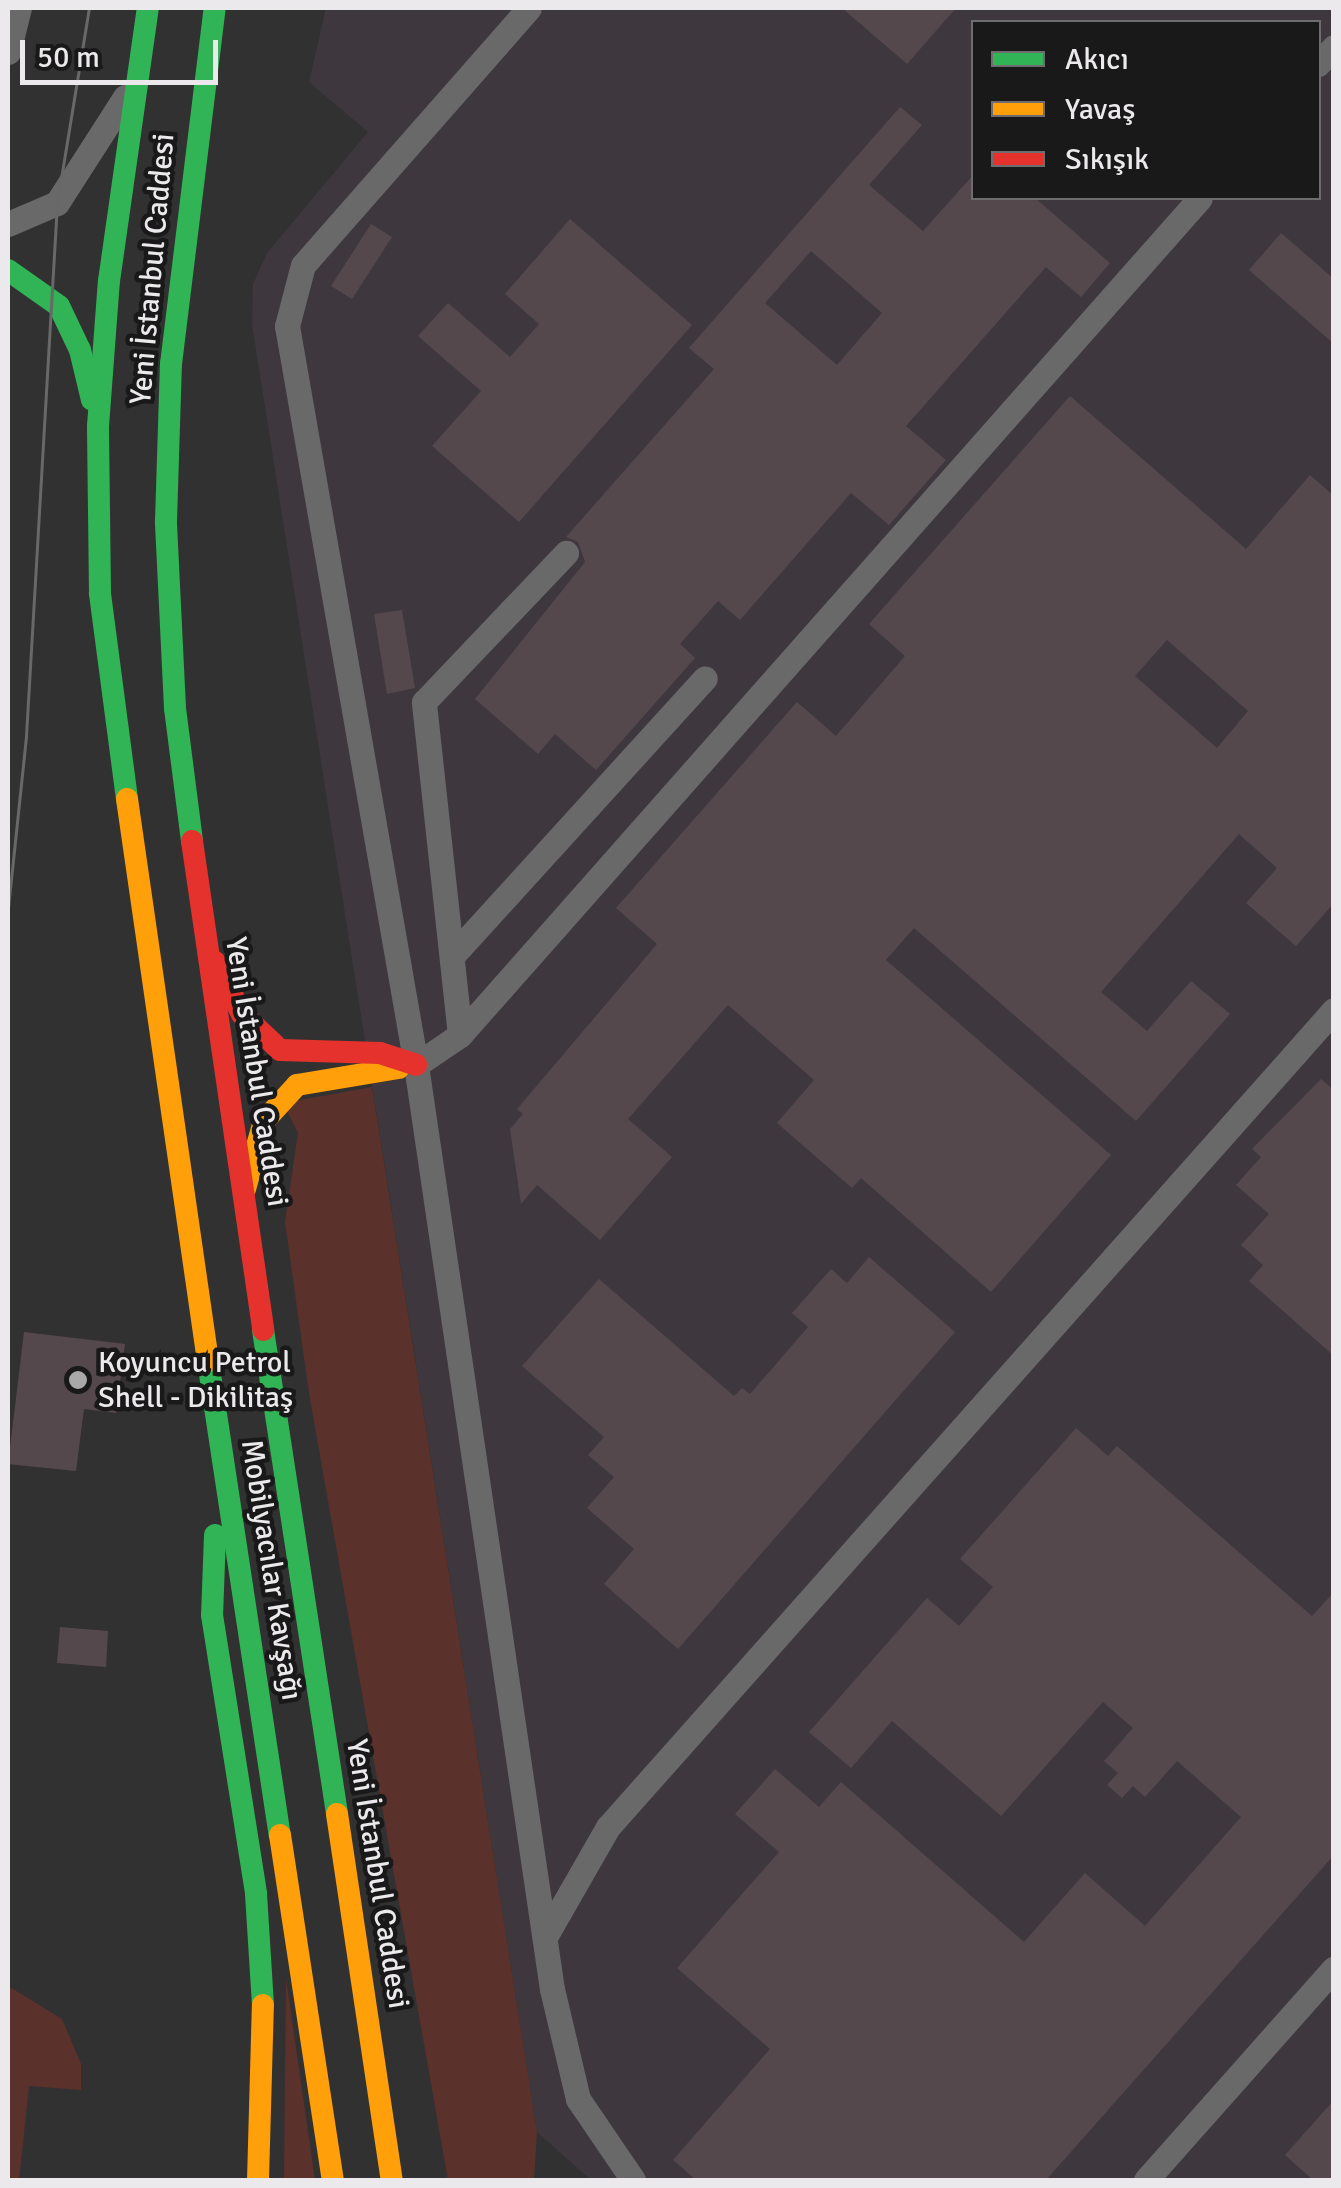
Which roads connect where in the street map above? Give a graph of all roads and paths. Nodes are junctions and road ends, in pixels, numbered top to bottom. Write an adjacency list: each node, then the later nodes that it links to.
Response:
1 (19, 8): 5 (street)
2 (148, 8): 6 (main road, Yeni İstanbul Caddesi)
3 (214, 8): 13 (main road, Yeni İstanbul Caddesi)
4 (529, 8): 17 (street)
5 (8, 52)
6 (134, 80): 8 (street); 10 (main road, Yeni İstanbul Caddesi)
7 (1198, 200): 16 (street)
8 (8, 224)
9 (8, 270): 10 (main road)
10 (98, 426): 19 (main road, Yeni İstanbul Caddesi)
11 (566, 553): 14 (street)
12 (705, 678): 14 (street)
13 (204, 940): 17 (main road); 18 (main road, Yeni İstanbul Caddesi)
14 (453, 955): 16 (street)
15 (1334, 1010): 20 (street)
16 (460, 1035): 17 (street)
17 (416, 1066): 18 (main road); 20 (street)
18 (245, 1190): 22 (main road, Yeni İstanbul Caddesi)
19 (218, 1424): 23 (main road, Mobilyacılar Kavşağı); 24 (main road, Mobilyacılar Kavşağı)
20 (544, 1937): 27 (street)
21 (1334, 1968): 28 (street)
22 (387, 2142): 25 (main road); 26 (main road)
23 (258, 2180)
24 (333, 2180)
25 (392, 2180)
26 (400, 2180)
27 (633, 2180)
28 (1146, 2180)

